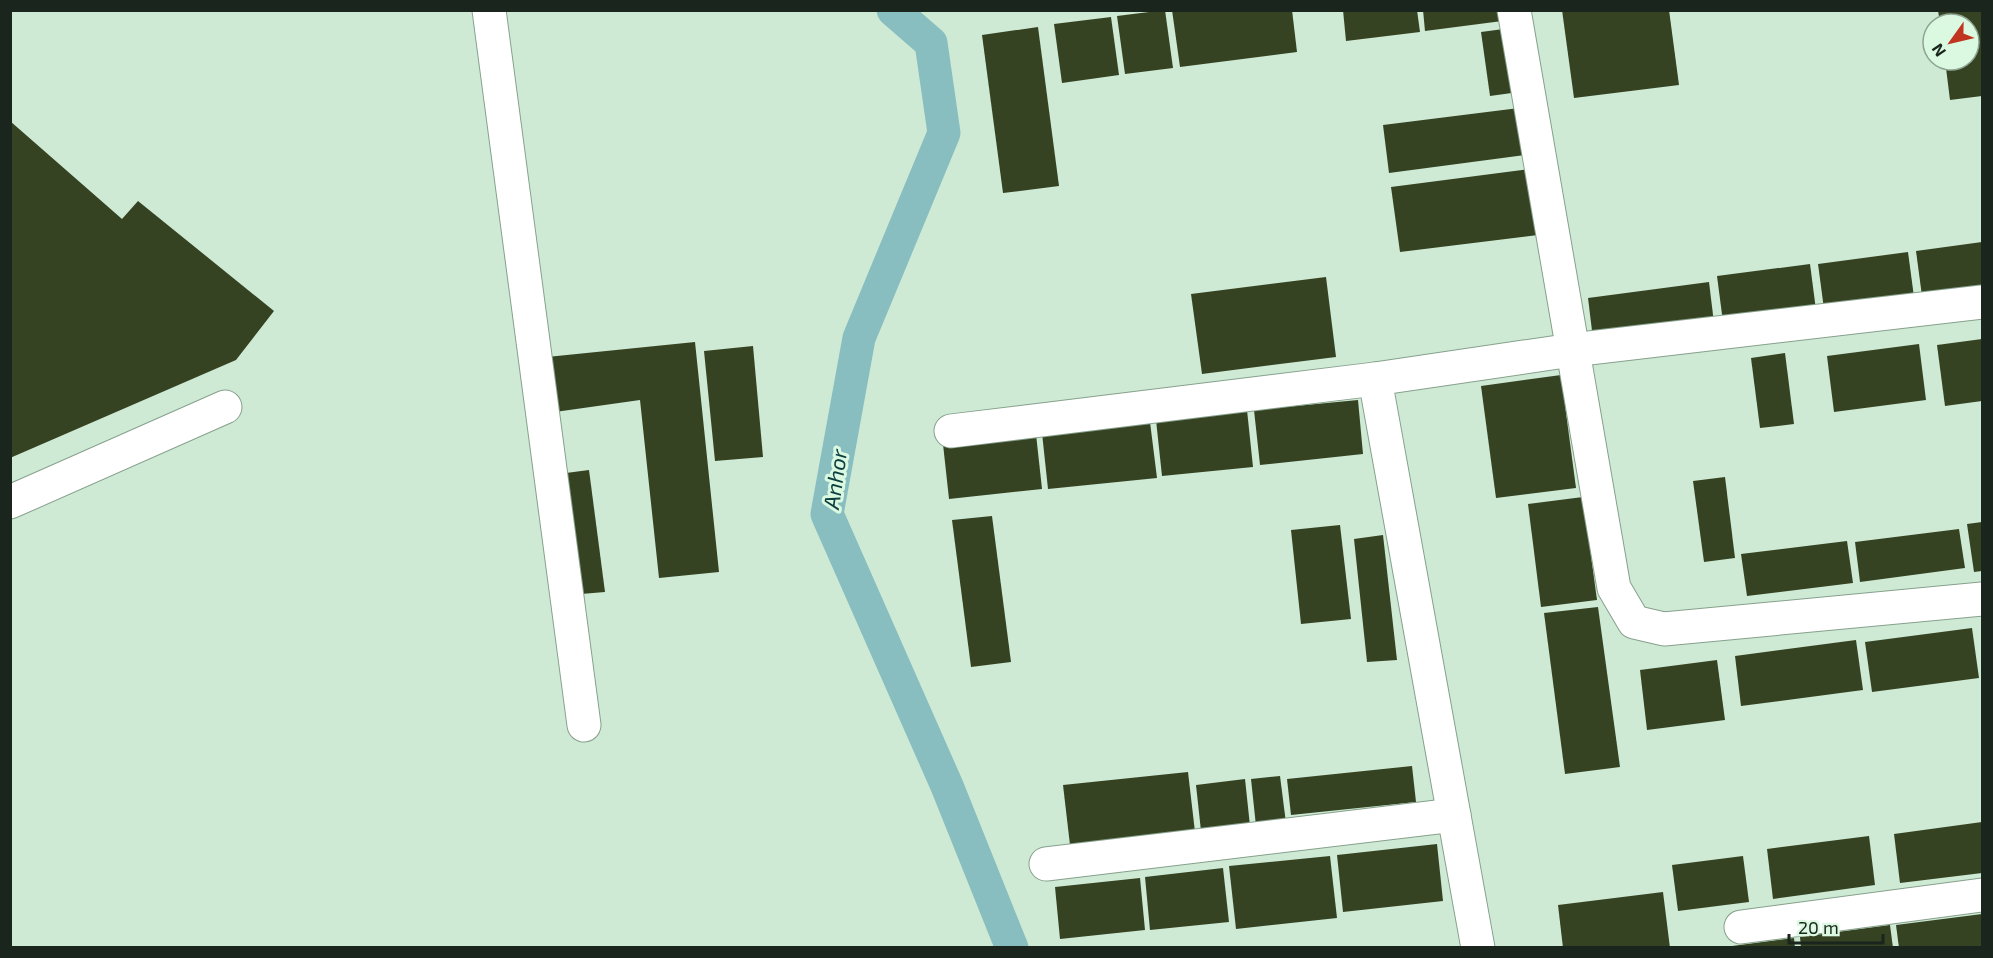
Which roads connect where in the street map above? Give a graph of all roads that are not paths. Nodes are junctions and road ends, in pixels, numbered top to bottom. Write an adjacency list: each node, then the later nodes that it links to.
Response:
1 (489, 10): 10 (street)
2 (1514, 10): 4 (street)
3 (1983, 302): 4 (street)
4 (1572, 350): 5 (street); 9 (street)
5 (1375, 379): 7 (street); 11 (street)
6 (225, 406): 8 (street)
7 (951, 431)
8 (10, 502)
9 (1983, 599)
10 (584, 725)
11 (1454, 815): 12 (street); 15 (street)
12 (1046, 864)
13 (1983, 895): 14 (street)
14 (1741, 927)
15 (1478, 948)

